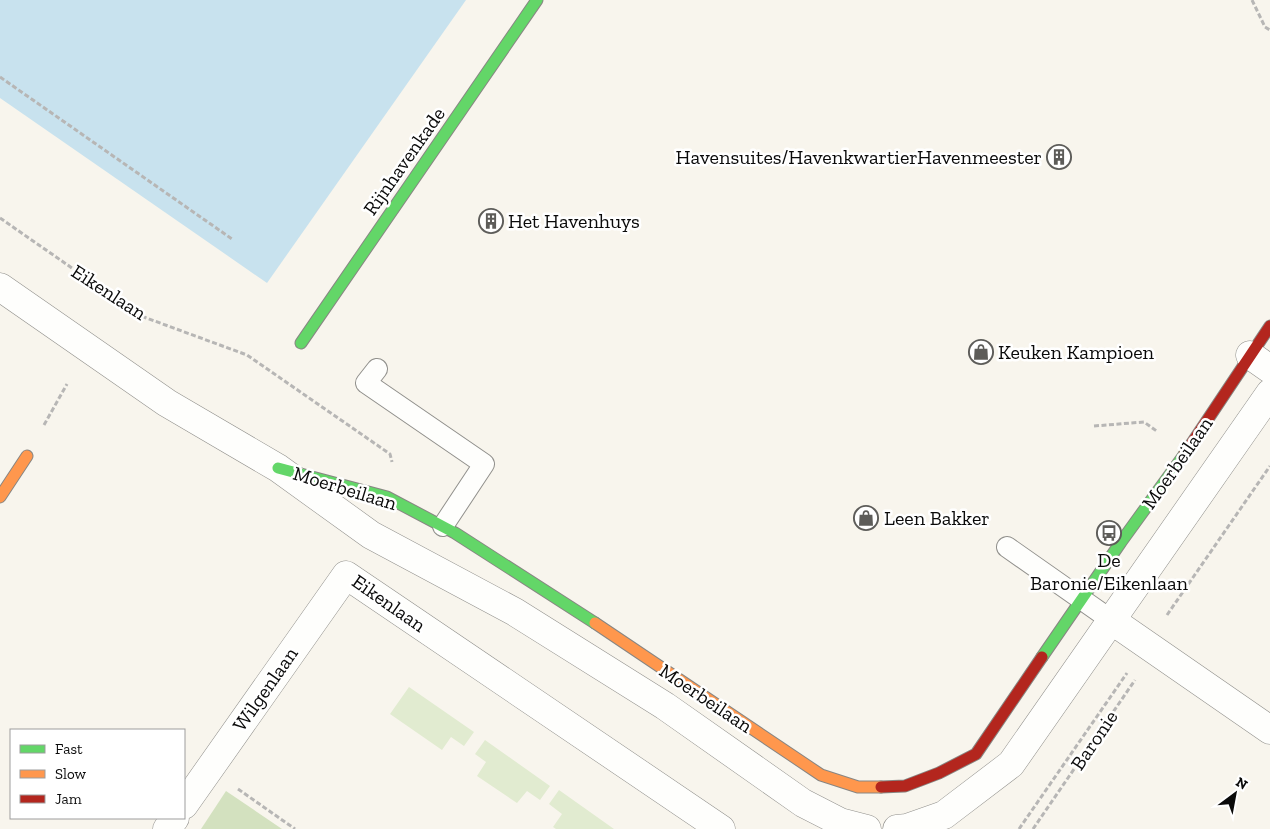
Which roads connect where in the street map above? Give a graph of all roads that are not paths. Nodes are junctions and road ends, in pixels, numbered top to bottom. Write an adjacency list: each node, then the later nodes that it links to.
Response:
1 (537, 0): 4 (street, Rijnhavenkade)
2 (0, 287): 9 (street, Moerbeilaan)
3 (1270, 326): 5 (street, Moerbeilaan)
4 (301, 343)
5 (1260, 362): 14 (street, Moerbeilaan)
6 (377, 369): 11 (lane)
7 (1270, 393): 15 (street, Moerbeilaan)
8 (27, 456): 10 (street)
9 (278, 468): 11 (street, Moerbeilaan); 19 (street, Moerbeilaan)
10 (0, 497)
11 (443, 526): 14 (street, Moerbeilaan)
12 (1008, 547): 14 (lane)
13 (346, 575): 17 (street, Wilgenlaan); 18 (street, Eikenlaan)
14 (1081, 599): 15 (lane)
15 (1111, 620): 16 (street); 20 (street, Moerbeilaan)
16 (1270, 730)
17 (185, 804)
18 (721, 829)
19 (868, 829)
20 (897, 829)

